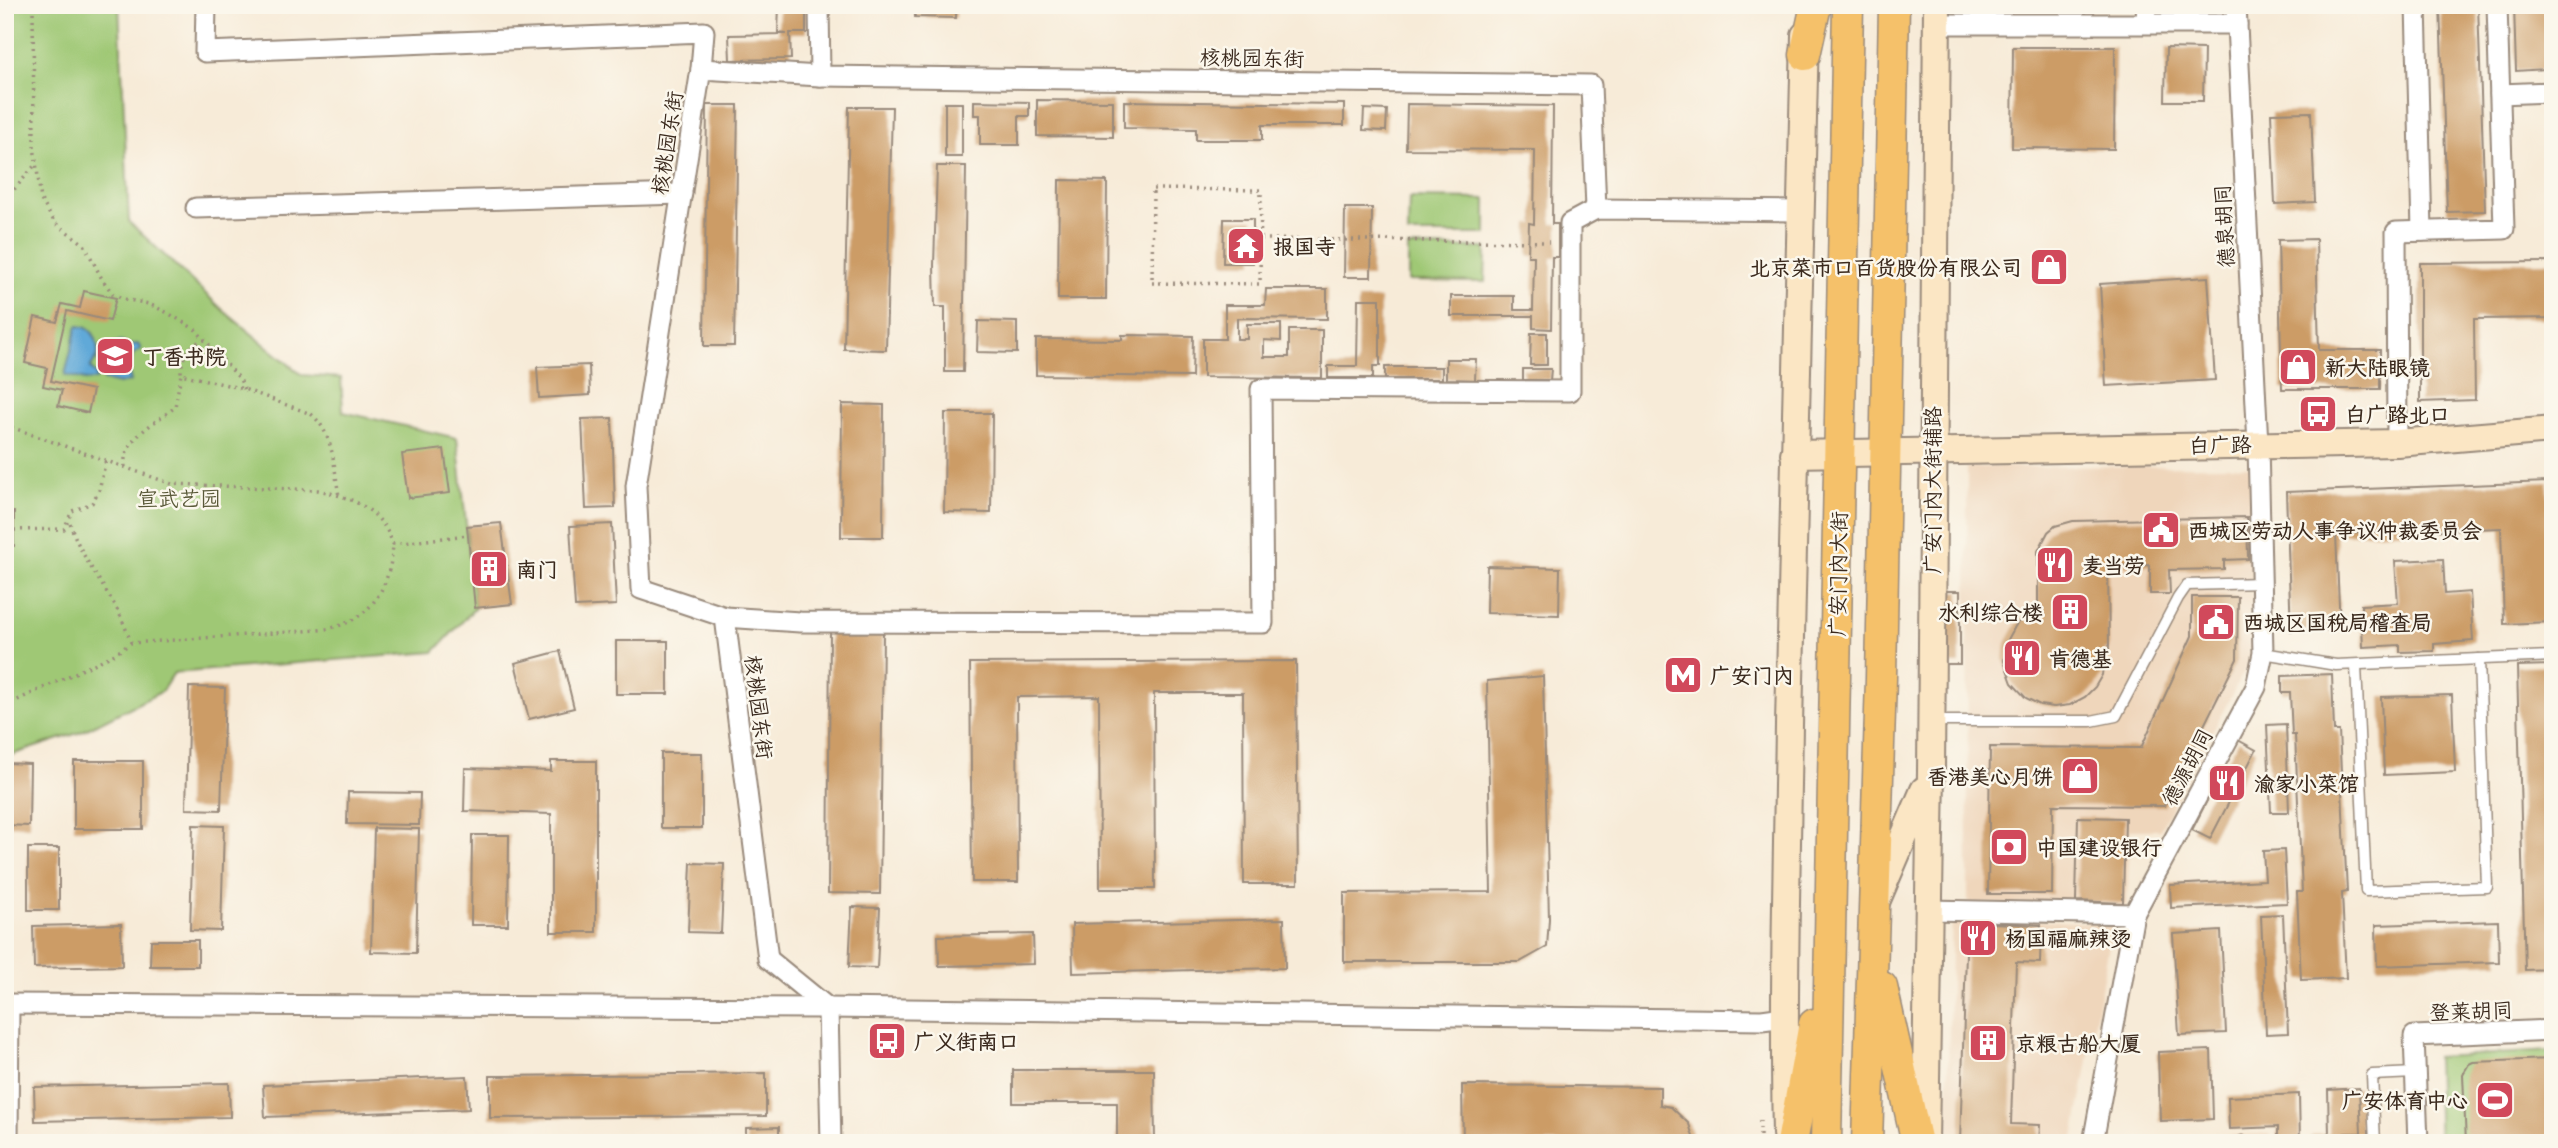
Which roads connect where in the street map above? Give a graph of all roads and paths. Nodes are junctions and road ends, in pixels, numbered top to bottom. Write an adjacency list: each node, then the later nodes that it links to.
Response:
1 (33, 5): 18 (path)
2 (206, 5): 14 (street)
3 (819, 5): 15 (street)
4 (1806, 5): 13 (street)
5 (1816, 5): 13 (main road)
6 (1848, 5): 36 (main road, 广安门内大街)
7 (1894, 5): 35 (main road)
8 (2416, 5): 24 (street)
9 (2497, 5): 17 (street)
10 (2146, 14): 11 (street); 12 (street)
11 (1936, 15): 34 (street, 广安门内大街辅路)
12 (2236, 15): 33 (street, 德泉胡同)
13 (1805, 55): 23 (street)
14 (701, 69): 15 (street, 核桃园东街); 19 (street, 核桃园东街)
15 (820, 76): 22 (street, 核桃园东街)
16 (2553, 92): 17 (street)
17 (2500, 94): 24 (street)
18 (36, 164): 20 (path); 27 (path)
19 (682, 194): 21 (street); 46 (street, 核桃园东街)
20 (5, 200)
21 (195, 208)
22 (1596, 209): 23 (street); 26 (street)
23 (1802, 211): 37 (street)
24 (2422, 231): 32 (street)
25 (1261, 239): 25 (path); 26 (path)
26 (1570, 243): 46 (street)
27 (205, 340): 28 (path); 29 (path)
28 (181, 374): 29 (path); 39 (path)
29 (244, 389): 40 (path)
30 (5, 425): 38 (path)
31 (2553, 430): 32 (street, 白广路)
32 (2398, 443): 33 (street, 白广路)
33 (2258, 445): 34 (street, 白广路); 45 (street, 德源胡同)
34 (1932, 449): 35 (street, 白广路); 53 (street, 广安门内大街辅路)
35 (1886, 450): 36 (street, 白广路); 55 (main road)
36 (1840, 452): 37 (street, 白广路); 59 (main road, 广安门内大街)
37 (1794, 454): 62 (street)
38 (106, 460): 39 (path); 42 (path)
39 (125, 467): 40 (path)
40 (339, 496): 44 (path)
41 (70, 523): 47 (path)
42 (14, 530)
43 (468, 535): 44 (path)
44 (393, 544): 47 (path)
45 (2262, 583): 48 (street, 德源胡同); 53 (lane)
46 (725, 617): 61 (street, 核桃园东街)
47 (131, 643): 52 (path)
48 (2263, 653): 51 (lane); 57 (street, 德源胡同)
49 (2553, 656): 50 (lane)
50 (2479, 659): 51 (lane); 51 (lane)
51 (2356, 664)
52 (5, 706)
53 (1931, 721): 54 (street, 广安门内大街辅路)
54 (1931, 772): 55 (street); 56 (street, 广安门内大街辅路)
55 (1874, 907): 58 (main road)
56 (1929, 910): 57 (street); 71 (street, 广安门内大街辅路)
57 (2134, 914): 72 (street, 德源胡同)
58 (1872, 942): 69 (main road); 70 (main road)
59 (1829, 944): 67 (main road); 68 (main road, 广安门内大街)
60 (7, 1004): 61 (street); 65 (street)
61 (828, 1008): 62 (street); 66 (street)
62 (1784, 1017): 67 (street)
63 (2553, 1030): 64 (street, 登莱胡同)
64 (2415, 1073): 73 (lane); 74 (street, 登莱胡同)
65 (8, 1143)
66 (831, 1143)
67 (1789, 1143)
68 (1826, 1143)
69 (1867, 1143)
70 (1917, 1143)
71 (1924, 1143)
72 (2093, 1143)
73 (2375, 1143)
74 (2418, 1143)

